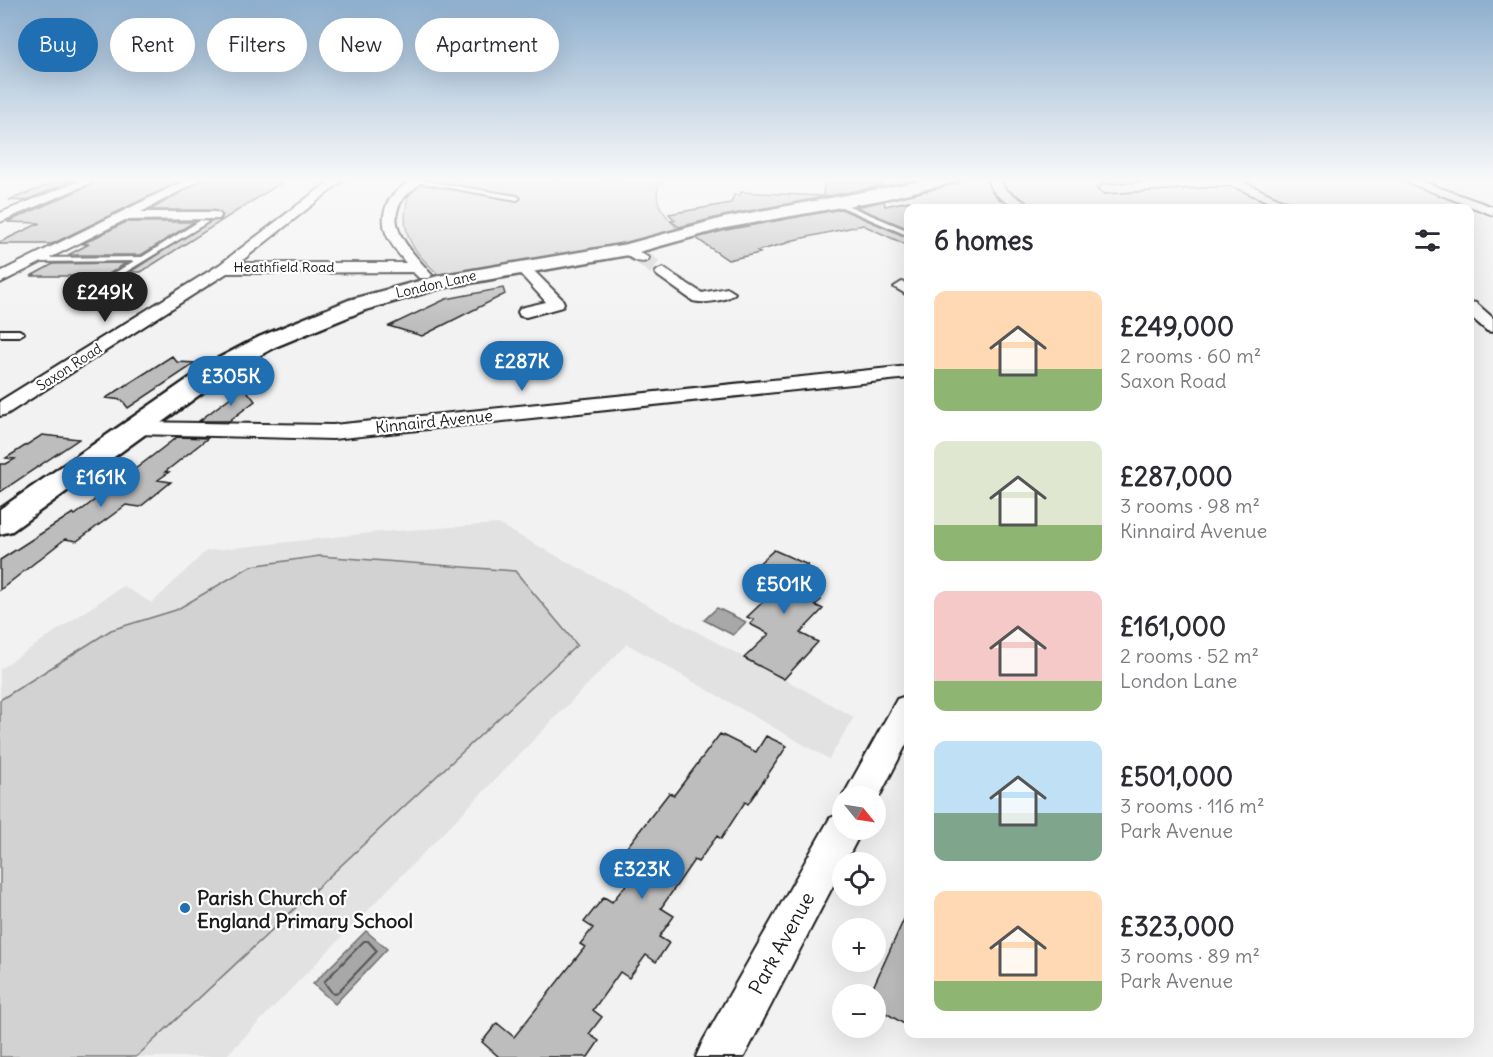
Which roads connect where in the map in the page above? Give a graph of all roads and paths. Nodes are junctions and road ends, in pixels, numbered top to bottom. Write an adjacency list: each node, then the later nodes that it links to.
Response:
1 (97, 228): 7 (street)
2 (194, 228): 6 (lane)
3 (275, 228): 8 (street, Heathfield Road)
4 (392, 228): 9 (street)
5 (708, 228): 10 (street, London Lane)
6 (143, 259): 7 (lane); 13 (lane)
7 (37, 260): 12 (street)
8 (224, 267): 9 (street, Heathfield Road); 20 (street, Saxon Road)
9 (418, 267): 14 (street)
10 (522, 267): 14 (street, London Lane); 16 (street)
11 (663, 273): 15 (street)
12 (0, 278)
13 (111, 279)
14 (438, 282): 21 (street, London Lane)
15 (727, 293)
16 (526, 312)
17 (0, 333): 18 (lane)
18 (19, 333)
19 (904, 373): 21 (street, Kinnaird Avenue)
20 (2, 409)
21 (136, 428): 22 (street, London Lane)
22 (0, 524)
23 (904, 717): 24 (street)
24 (866, 786)
25 (838, 840): 26 (street, Park Avenue)
26 (719, 1057)

